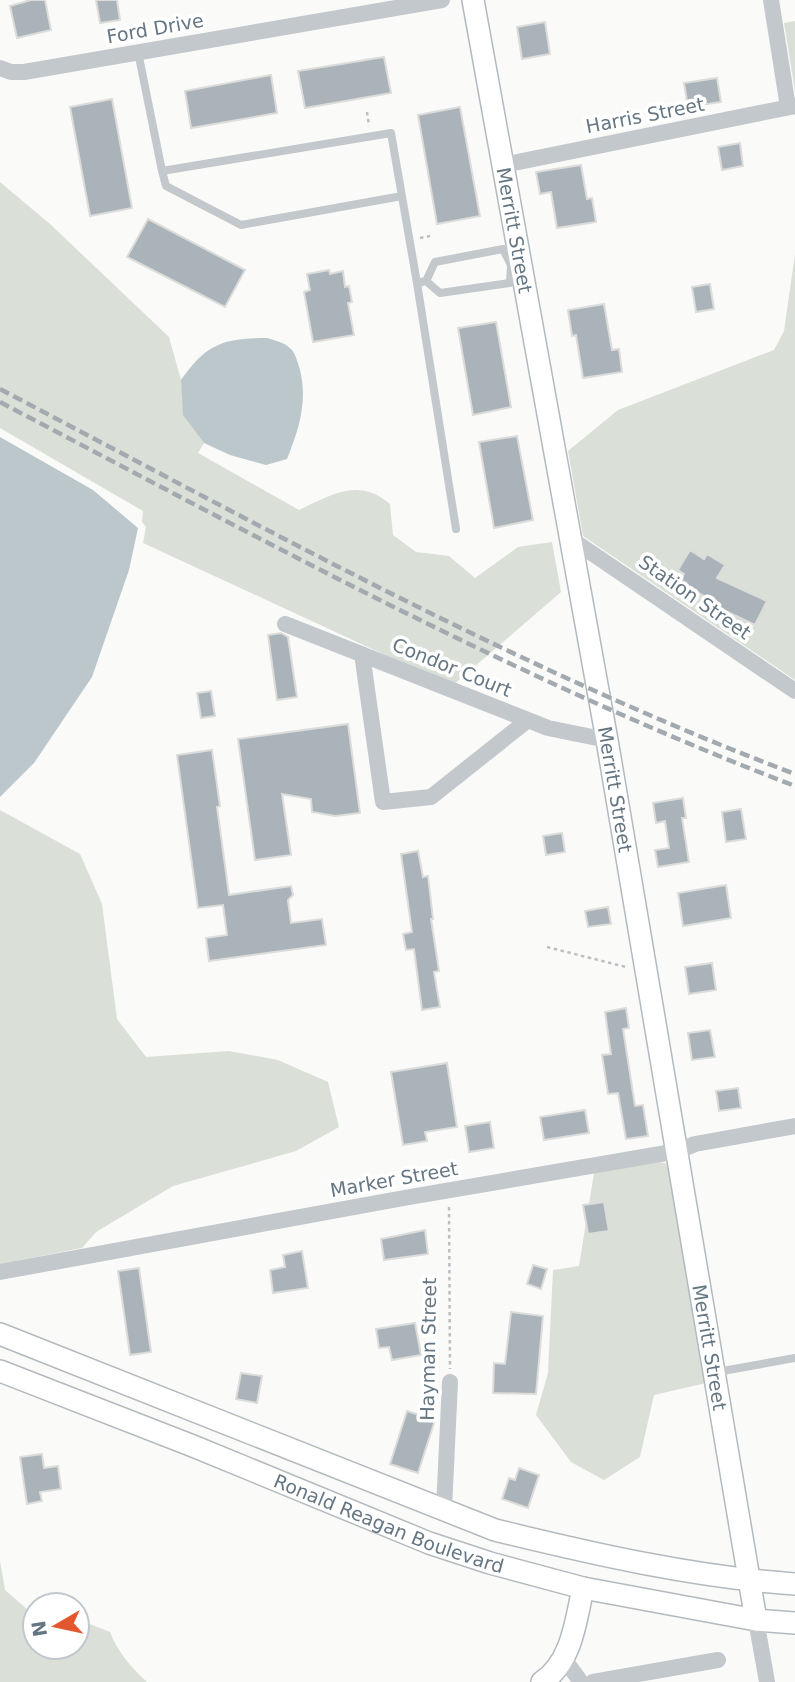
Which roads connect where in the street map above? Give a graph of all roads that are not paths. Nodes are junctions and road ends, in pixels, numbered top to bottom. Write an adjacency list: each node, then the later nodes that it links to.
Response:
1 (442, 0): 4 (street, Ford Drive)
2 (472, 0): 7 (street, Merritt Street)
3 (771, 0): 6 (street)
4 (138, 52): 5 (street, Ford Drive); 8 (lane)
5 (0, 68)
6 (792, 106): 7 (street, Harris Street)
7 (503, 165): 10 (street, Merritt Street)
8 (162, 171): 9 (lane); 9 (lane)
9 (402, 197): 11 (lane)
10 (516, 264): 11 (lane); 11 (lane); 13 (street, Merritt Street)
11 (421, 282): 12 (lane)
12 (456, 529)
13 (572, 539): 16 (street, Station Street); 18 (street, Merritt Street)
14 (285, 624): 15 (street, Condor Court)
15 (362, 654): 17 (street, Condor Court); 17 (street)
16 (795, 691)
17 (528, 720): 18 (street, Condor Court)
18 (607, 740): 20 (street, Merritt Street)
19 (795, 1126): 20 (street, Marker Street)
20 (678, 1151): 21 (street, Marker Street); 25 (street, Merritt Street)
21 (0, 1272)
22 (0, 1334): 27 (street, Ronald Reagan Boulevard)
23 (795, 1358): 25 (lane)
24 (0, 1371): 30 (street, Ronald Reagan Boulevard)
25 (714, 1372): 28 (street, Merritt Street)
26 (450, 1382): 27 (street, Hayman Street)
27 (444, 1509): 28 (street, Ronald Reagan Boulevard)
28 (748, 1581): 29 (street, Ronald Reagan Boulevard); 31 (street, Merritt Street)
29 (795, 1584)
30 (583, 1588): 31 (street, Ronald Reagan Boulevard); 33 (street)
31 (756, 1620): 32 (street, Ronald Reagan Boulevard); 38 (street)
32 (795, 1623)
33 (564, 1659): 35 (street); 36 (street)
34 (718, 1660): 37 (street)
35 (542, 1682)
36 (582, 1682)
37 (593, 1682)
38 (767, 1682)

